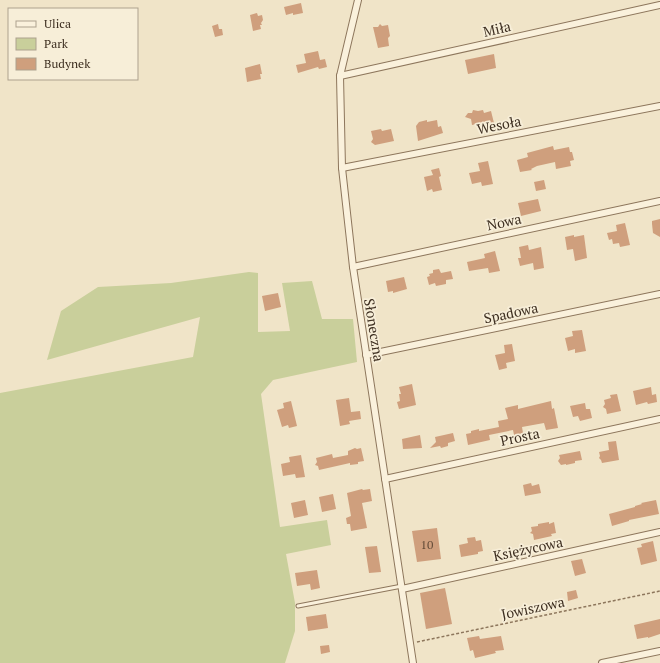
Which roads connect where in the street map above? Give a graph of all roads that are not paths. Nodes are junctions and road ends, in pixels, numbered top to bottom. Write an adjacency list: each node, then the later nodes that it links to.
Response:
1 (358, 0): 3 (street, Słoneczna)
2 (660, 5): 3 (street, Miła)
3 (340, 76): 5 (street, Słoneczna)
4 (660, 106): 5 (street, Wesoła)
5 (342, 168): 7 (street, Słoneczna)
6 (660, 201): 7 (street, Nowa)
7 (353, 267): 9 (street, Słoneczna)
8 (660, 294): 9 (street, Spadowa)
9 (366, 355): 11 (street, Słoneczna)
10 (660, 419): 11 (street, Prosta)
11 (385, 479): 13 (street, Słoneczna)
12 (660, 532): 13 (street, Księżycowa)
13 (402, 588): 14 (lane); 16 (street, Słoneczna)
14 (298, 606)
15 (660, 651): 17 (street)
16 (413, 663)
17 (602, 663)

